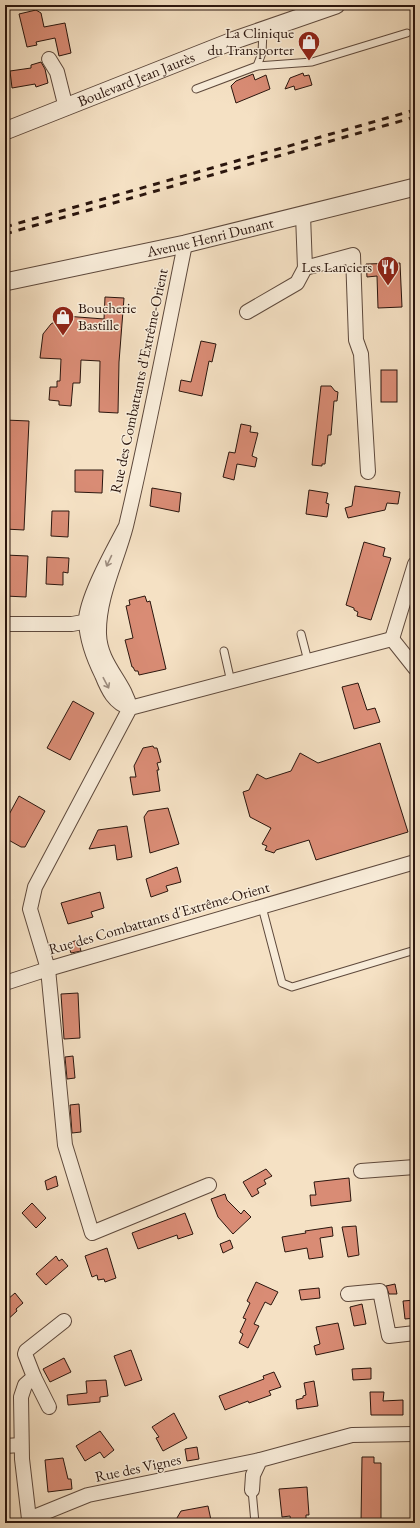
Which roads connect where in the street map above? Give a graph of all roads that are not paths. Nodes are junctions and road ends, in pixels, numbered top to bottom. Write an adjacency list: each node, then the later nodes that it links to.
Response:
1 (336, 5): 2 (street, Boulevard Jean Jaurès)
2 (263, 30): 5 (lane); 7 (street, Boulevard Jean Jaurès)
3 (407, 33): 5 (lane)
4 (50, 59): 7 (street)
5 (257, 66): 6 (lane)
6 (196, 89)
7 (66, 108): 8 (street, Boulevard Jean Jaurès)
8 (5, 131)
9 (415, 187): 10 (street, Avenue Henri Dunant)
10 (303, 215): 11 (street, Avenue Henri Dunant); 12 (street)
11 (185, 244): 13 (street, Avenue Henri Dunant); 17 (street, Rue des Combattants d'Extrême-Orient)
12 (305, 268): 14 (street); 15 (street)
13 (5, 282)
14 (247, 312)
15 (368, 472)
16 (415, 564): 20 (street)
17 (93, 620): 18 (street); 25 (street, Rue des Combattants d'Extrême-Orient)
18 (5, 624)
19 (301, 634): 22 (lane)
20 (392, 639): 22 (street); 23 (street)
21 (224, 651): 24 (lane)
22 (308, 661): 24 (street)
23 (415, 668)
24 (231, 682): 25 (street)
25 (130, 708): 29 (street, Rue des Combattants d'Extrême-Orient)
26 (415, 862): 27 (street, Rue des Combattants d'Extrême-Orient)
27 (262, 907): 28 (lane); 29 (street, Rue des Combattants d'Extrême-Orient)
28 (415, 950)
29 (48, 969): 30 (street); 33 (street)
30 (5, 983)
31 (415, 1167): 32 (street)
32 (360, 1171)
33 (210, 1185)
34 (348, 1294): 36 (street)
35 (64, 1321): 37 (street)
36 (415, 1333)
37 (34, 1377): 38 (street); 40 (street)
38 (49, 1407)
39 (415, 1434): 42 (street, Rue des Vignes)
40 (22, 1445): 41 (street); 44 (street)
41 (5, 1446)
42 (260, 1460): 43 (street); 44 (street, Rue des Vignes)
43 (252, 1490): 45 (lane)
44 (29, 1521)
45 (255, 1523)

